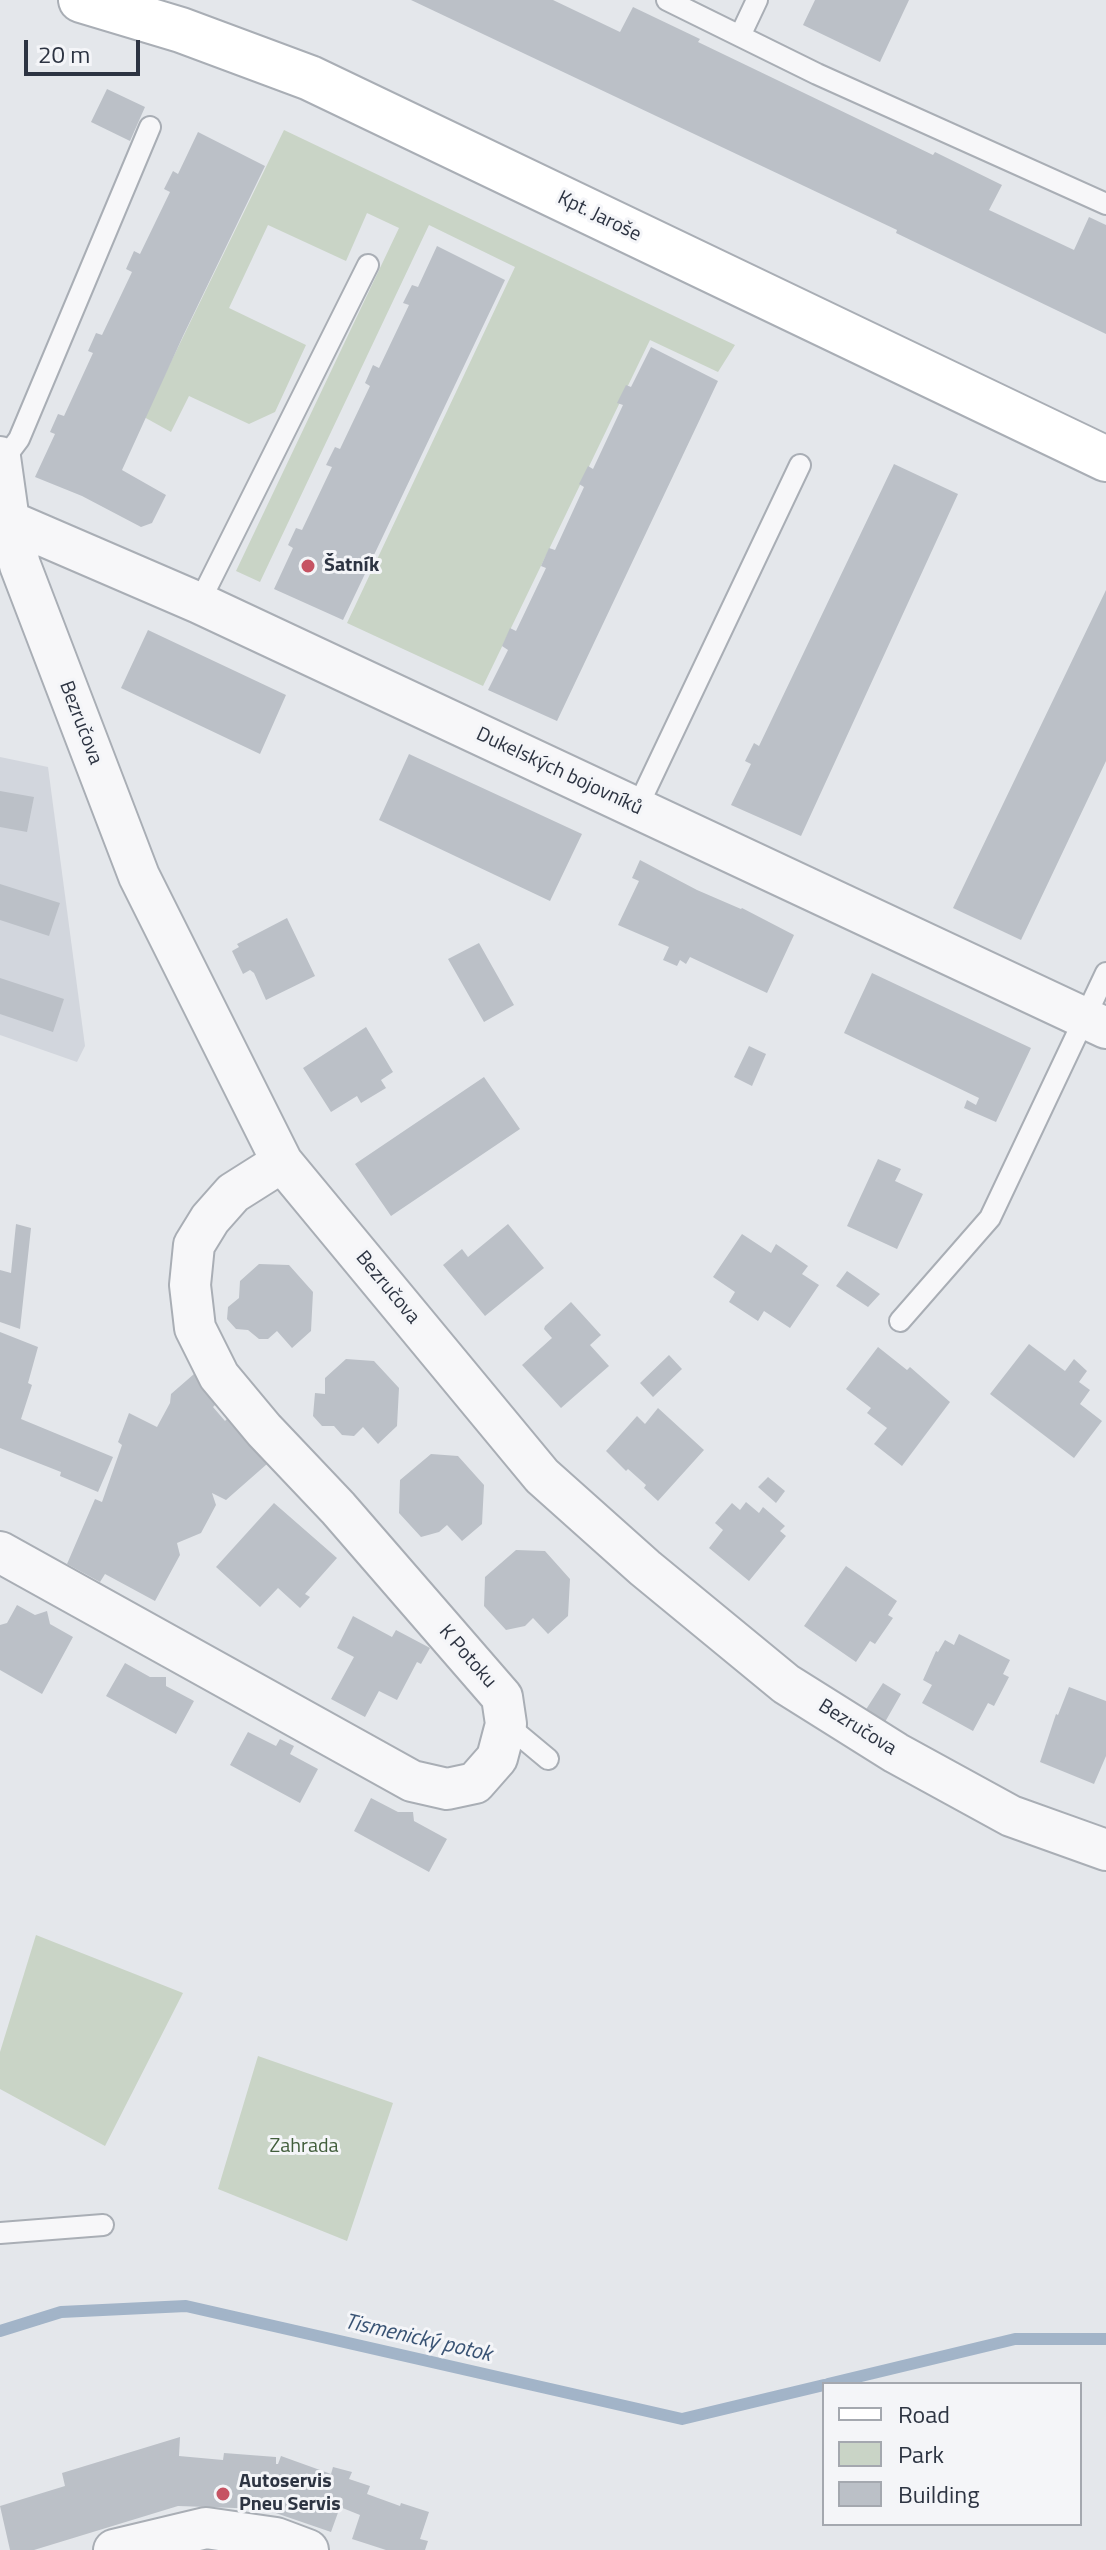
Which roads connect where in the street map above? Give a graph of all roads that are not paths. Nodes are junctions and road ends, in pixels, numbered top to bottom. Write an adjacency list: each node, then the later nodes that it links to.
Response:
1 (81, 0): 9 (street, Kpt. Jaroše)
2 (667, 0): 4 (lane)
3 (757, 0): 4 (lane)
4 (740, 36): 6 (lane)
5 (150, 127): 10 (lane)
6 (1106, 204)
7 (368, 265): 13 (lane)
8 (0, 457): 10 (street, Bezručova)
9 (1106, 459)
10 (1, 463): 12 (street, Bezručova)
11 (800, 465): 14 (lane)
12 (4, 530): 13 (street, Dukelských bojovníků); 17 (street, Bezručova)
13 (199, 603): 14 (street, Dukelských bojovníků)
14 (637, 808): 16 (street, Dukelských bojovníků)
15 (1106, 973): 16 (lane)
16 (1095, 1022): 18 (lane)
17 (282, 1162): 20 (street, K Potoku); 22 (street, Bezručova)
18 (900, 1321)
19 (0, 1552): 20 (street)
20 (506, 1724): 21 (lane)
21 (548, 1759)
22 (1106, 1850)
23 (103, 2225): 24 (lane)
24 (0, 2233)
25 (114, 2550): 26 (street)
26 (308, 2550)

